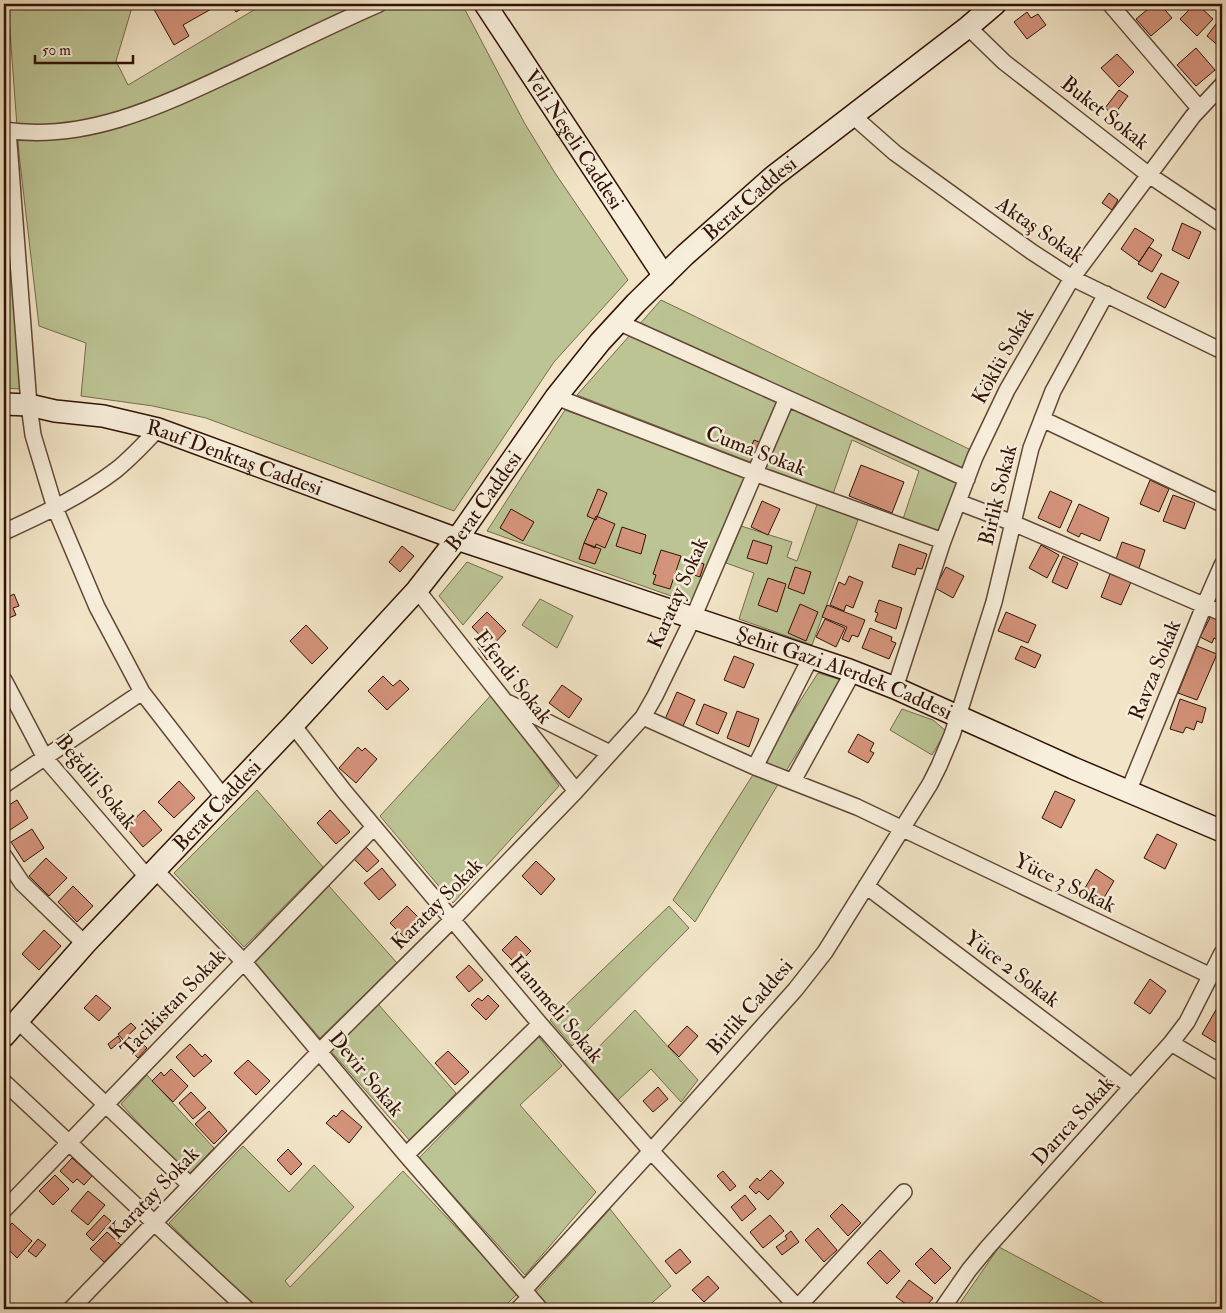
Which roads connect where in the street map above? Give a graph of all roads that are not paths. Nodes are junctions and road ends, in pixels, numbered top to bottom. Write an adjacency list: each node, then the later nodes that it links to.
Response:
1 (379, 4): 9 (street)
2 (485, 4): 12 (street, Veli Neşeli Caddesi)
3 (995, 4): 5 (street, Berat Caddesi)
4 (1110, 4): 7 (street)
5 (968, 27): 8 (street, Berat Caddesi); 10 (street, Buket Sokak)
6 (1222, 85): 7 (street, Köklü Sokak)
7 (1199, 108): 10 (street, Köklü Sokak)
8 (853, 116): 12 (street, Berat Caddesi); 13 (street, Aktaş Sokak)
9 (6, 130): 20 (street)
10 (1149, 175): 11 (street, Buket Sokak); 13 (street, Köklü Sokak)
11 (1222, 224)
12 (664, 276): 15 (street, Berat Caddesi)
13 (1072, 278): 14 (street, Aktaş Sokak); 24 (street, Köklü Sokak)
14 (1106, 294): 16 (street, Aktaş Sokak); 21 (street, Birlik Sokak)
15 (618, 322): 17 (street, Berat Caddesi); 18 (street)
16 (1222, 351)
17 (556, 397): 23 (street, Cuma Sokak); 30 (street, Berat Caddesi)
18 (787, 398): 23 (street, Karatay Sokak); 24 (street)
19 (4, 404): 20 (street, Rauf Denktaş Caddesi)
20 (29, 405): 22 (street, Rauf Denktaş Caddesi); 27 (street)
21 (1042, 419): 26 (street); 28 (street, Birlik Sokak)
22 (158, 430): 27 (street); 30 (street, Rauf Denktaş Caddesi)
23 (754, 473): 31 (street, Cuma Sokak); 36 (street, Karatay Sokak)
24 (967, 479): 25 (street, Köklü Sokak)
25 (958, 502): 28 (street); 31 (street, Köklü Sokak)
26 (1222, 504)
27 (55, 508): 29 (street); 41 (street)
28 (1014, 523): 34 (street); 43 (street, Birlik Sokak)
29 (4, 532)
30 (457, 539): 33 (street, Berat Caddesi); 36 (street, Şehit Gazi Alerdek Caddesi)
31 (942, 542): 40 (street, Köklü Sokak)
32 (1222, 565): 34 (street, Ravza Sokak)
33 (417, 590): 42 (street, Efendi Sokak); 45 (street, Berat Caddesi)
34 (1204, 606): 35 (street); 52 (street, Ravza Sokak)
35 (1222, 613)
36 (692, 618): 37 (street, Şehit Gazi Alerdek Caddesi); 44 (street, Karatay Sokak)
37 (811, 657): 38 (street, Şehit Gazi Alerdek Caddesi); 48 (street)
38 (853, 672): 40 (street, Şehit Gazi Alerdek Caddesi); 49 (street)
39 (4, 680): 47 (street, Beğdili Sokak)
40 (895, 688): 43 (street, Şehit Gazi Alerdek Caddesi)
41 (142, 692): 47 (street); 53 (street)
42 (506, 702): 46 (street); 51 (street, Efendi Sokak)
43 (957, 716): 52 (street, Şehit Gazi Alerdek Caddesi); 55 (street, Birlik Caddesi)
44 (642, 717): 46 (street, Karatay Sokak); 48 (street, Yüce 3 Sokak)
45 (293, 725): 53 (street, Berat Caddesi); 54 (street, Hanımeli Sokak)
46 (610, 753): 51 (street, Karatay Sokak)
47 (45, 758): 50 (street); 58 (street, Beğdili Sokak)
48 (755, 767): 49 (street, Yüce 3 Sokak)
49 (793, 781): 55 (street, Yüce 3 Sokak)
50 (4, 784)
51 (576, 791): 60 (street, Karatay Sokak)
52 (1128, 792): 56 (street, Şehit Gazi Alerdek Caddesi)
53 (224, 798): 58 (street, Berat Caddesi)
54 (374, 827): 60 (street, Hanımeli Sokak); 63 (street, Tacikistan Sokak)
55 (902, 828): 59 (street, Birlik Caddesi); 64 (street, Yüce 3 Sokak)
56 (1222, 831)
57 (4, 856): 61 (street)
58 (152, 874): 61 (street, Berat Caddesi); 63 (street, Devir Sokak)
59 (866, 886): 71 (street, Yüce 2 Sokak); 74 (street, Birlik Caddesi)
60 (452, 920): 65 (street, Hanımeli Sokak); 68 (street, Karatay Sokak)
61 (85, 944): 66 (street, Berat Caddesi)
62 (1222, 953): 64 (street, Darıca Sokak)
63 (243, 961): 68 (street, Devir Sokak); 72 (street, Tacikistan Sokak)
64 (1210, 976): 67 (street, Darıca Sokak)
65 (540, 1024): 74 (street, Hanımeli Sokak); 75 (street)
66 (10, 1028): 72 (street)
67 (1171, 1043): 69 (street); 71 (street, Darıca Sokak)
68 (320, 1051): 75 (street, Devir Sokak); 76 (street, Karatay Sokak)
69 (1222, 1073)
70 (4, 1082): 73 (street)
71 (1132, 1087): 86 (street, Darıca Sokak)
72 (105, 1103): 73 (street, Tacikistan Sokak); 76 (street)
73 (68, 1141): 78 (street, Tacikistan Sokak); 79 (street)
74 (651, 1152): 80 (street, Birlik Caddesi); 85 (street, Hanımeli Sokak)
75 (406, 1155): 80 (street, Devir Sokak)
76 (190, 1186): 79 (street, Karatay Sokak)
77 (904, 1192): 85 (street)
78 (4, 1210)
79 (153, 1224): 81 (street, Karatay Sokak); 82 (street)
80 (527, 1293): 83 (street); 84 (street, Devir Sokak)
81 (77, 1307)
82 (247, 1309)
83 (518, 1309)
84 (540, 1309)
85 (797, 1309)
86 (942, 1309)

